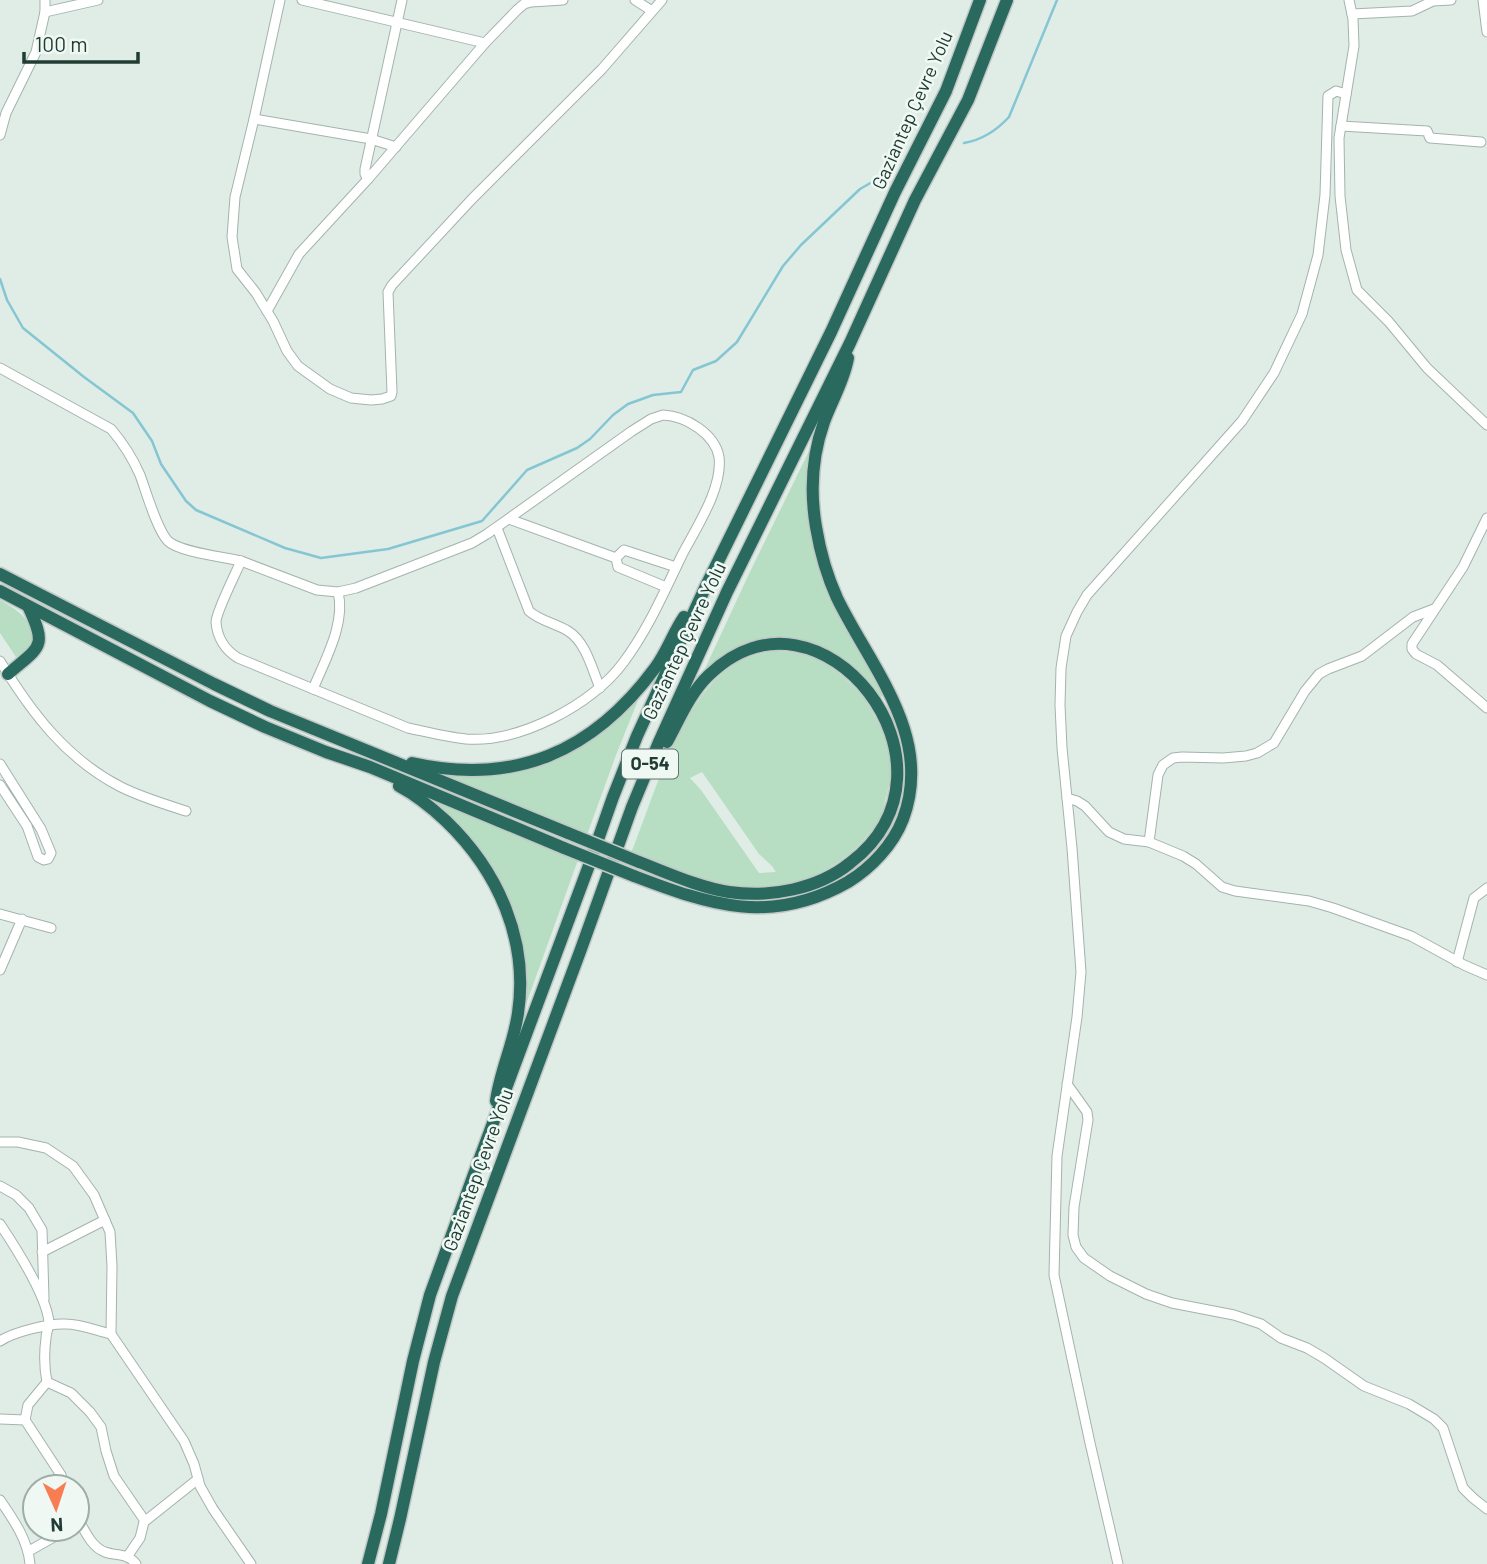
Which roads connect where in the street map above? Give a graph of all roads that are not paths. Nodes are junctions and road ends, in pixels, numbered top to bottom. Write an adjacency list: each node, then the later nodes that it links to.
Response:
1 (45, 0): 15 (street)
2 (98, 0): 15 (street)
3 (280, 0): 22 (street)
4 (302, 0): 18 (street)
5 (402, 0): 18 (street)
6 (563, 0): 14 (street)
7 (635, 0): 16 (street)
8 (662, 0): 16 (street)
9 (981, 0): 41 (highway, Gaziantep Çevre Yolu / O-54)
10 (1007, 0): 30 (highway, Gaziantep Çevre Yolu / O-54)
11 (1349, 0): 17 (street)
12 (1451, 0): 17 (street)
13 (1483, 0): 19 (street)
14 (531, 1): 20 (street)
15 (52, 7): 24 (street)
16 (652, 10): 29 (street)
17 (1352, 14): 21 (street)
18 (397, 22): 20 (street); 25 (street)
19 (1487, 32)
20 (485, 43): 27 (street)
21 (1346, 94): 23 (street); 55 (street)
22 (254, 119): 25 (street); 29 (street)
23 (1341, 126): 26 (street); 32 (street)
24 (0, 135)
25 (371, 139): 27 (street); 28 (street)
26 (1481, 142)
27 (396, 147): 28 (street)
28 (368, 179): 29 (street)
29 (267, 311)
30 (850, 343): 52 (highway, bridge); 56 (highway, Gaziantep Çevre Yolu / O-54)
31 (0, 368): 37 (street)
32 (1487, 424)
33 (1487, 518): 45 (street)
34 (509, 519): 35 (street); 36 (street); 38 (street)
35 (497, 528): 43 (street); 48 (street)
36 (616, 558): 38 (street); 40 (street)
37 (241, 561): 43 (street); 49 (street)
38 (676, 567): 40 (street)
39 (0, 574): 51 (highway)
40 (666, 587): 48 (street)
41 (705, 588): 51 (highway); 67 (highway, Gaziantep Çevre Yolu / O-54)
42 (0, 591): 44 (highway)
43 (338, 592): 49 (street)
44 (28, 606): 47 (highway); 52 (highway)
45 (1434, 609): 50 (street); 58 (street)
46 (0, 660): 47 (street)
47 (8, 674): 57 (street)
48 (600, 688): 49 (street)
49 (313, 689)
50 (1487, 708)
51 (331, 737): 56 (highway, bridge)
52 (326, 752): 67 (highway)
53 (0, 764): 54 (street)
54 (0, 785)
55 (1067, 798): 58 (street); 66 (street)
56 (632, 807): 93 (highway, Gaziantep Çevre Yolu / O-54)
57 (186, 811)
58 (1149, 842): 63 (street)
59 (1487, 888): 63 (street)
60 (0, 914): 61 (street)
61 (22, 919): 62 (street); 64 (street)
62 (51, 928)
63 (1457, 961): 65 (street)
64 (0, 970)
65 (1487, 975)
66 (1067, 1084): 83 (street); 94 (street)
67 (492, 1126): 92 (highway, Gaziantep Çevre Yolu / O-54)
68 (0, 1142): 70 (street)
69 (0, 1186): 72 (street)
70 (105, 1220): 72 (street); 75 (street)
71 (0, 1224): 73 (street)
72 (42, 1252): 73 (street)
73 (44, 1300): 74 (street)
74 (49, 1325): 75 (street); 76 (street); 77 (street)
75 (111, 1334): 81 (street)
76 (0, 1341)
77 (47, 1382): 79 (street); 84 (street)
78 (0, 1419): 79 (street)
79 (25, 1420): 80 (street)
80 (60, 1473)
81 (198, 1479): 84 (street); 91 (street)
82 (0, 1500): 87 (street)
83 (1487, 1509)
84 (145, 1521): 88 (street)
85 (91, 1540): 88 (street)
86 (43, 1543): 87 (street)
87 (29, 1551): 89 (street)
88 (127, 1557): 90 (street)
89 (30, 1564)
90 (136, 1564)
91 (251, 1564)
92 (368, 1564)
93 (389, 1564)
94 (1118, 1564)

